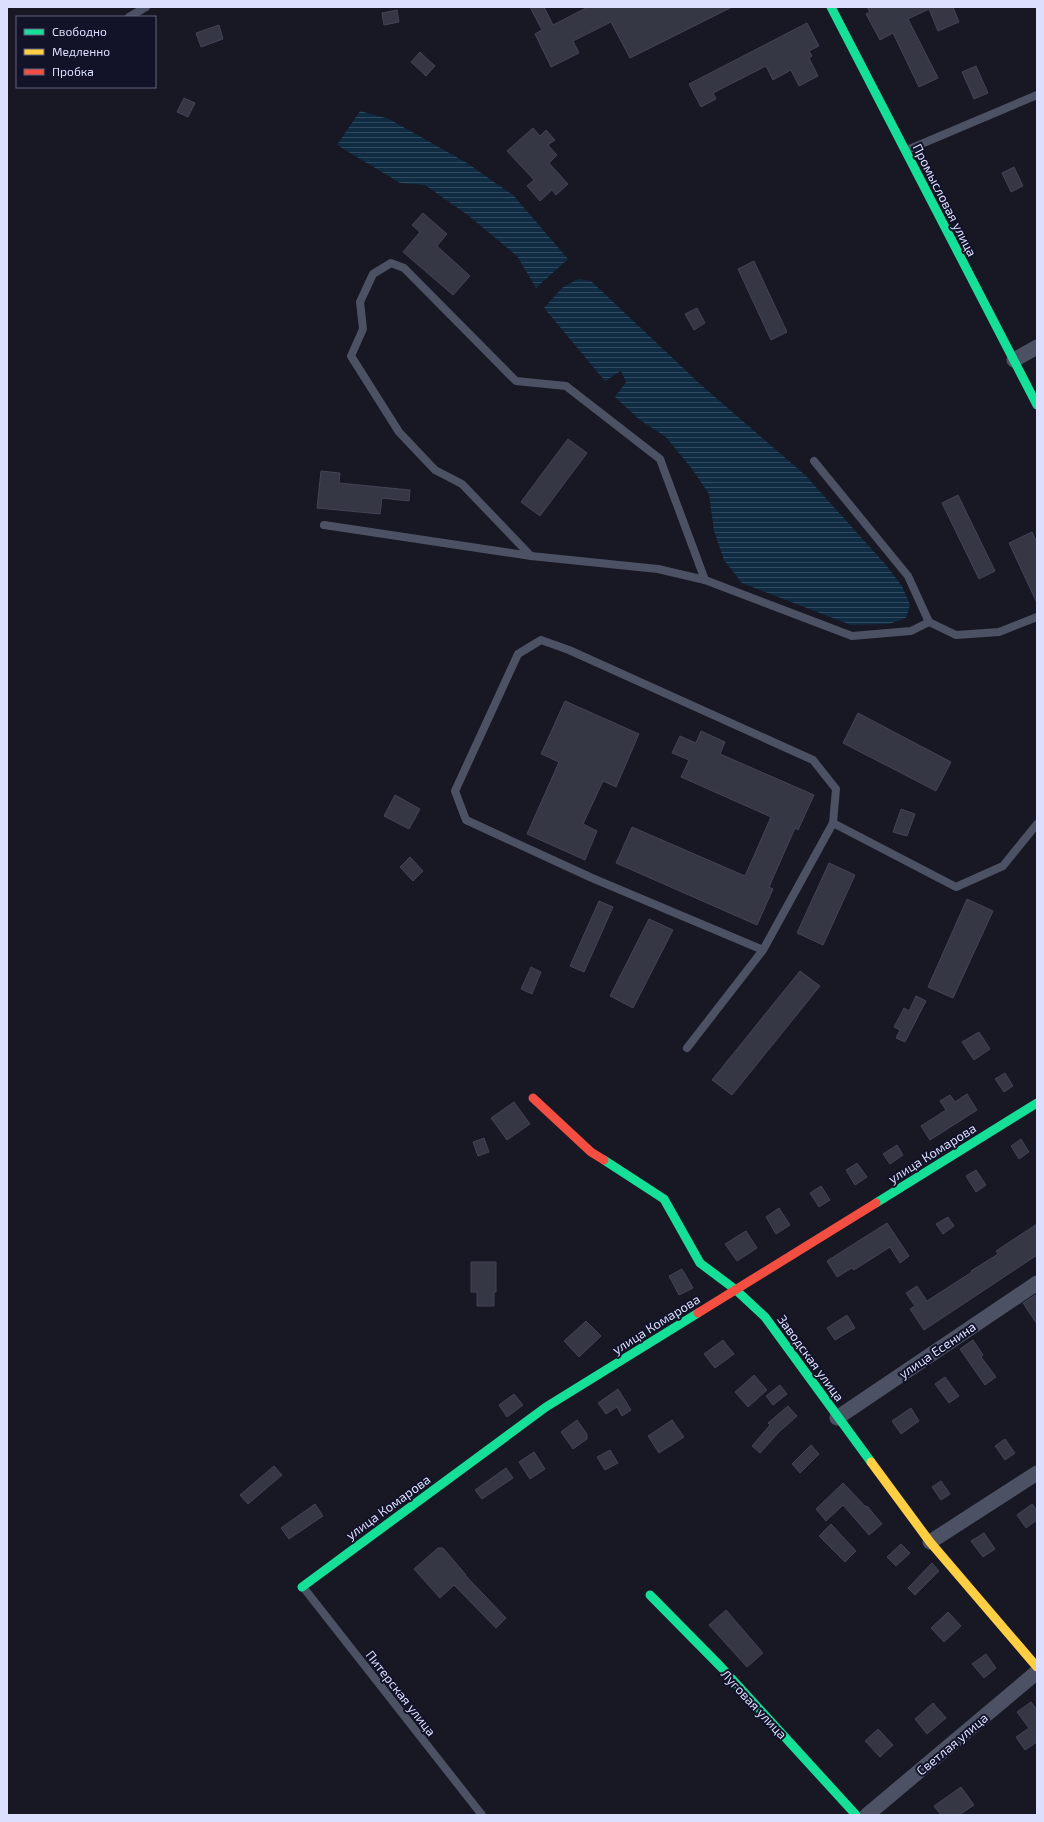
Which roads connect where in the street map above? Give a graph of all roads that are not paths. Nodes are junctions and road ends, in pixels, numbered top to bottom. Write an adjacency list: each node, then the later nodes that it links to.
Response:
1 (146, 7): 3 (lane)
2 (831, 7): 5 (street, Промысловая улица)
3 (131, 16)
4 (1037, 96): 5 (lane)
5 (905, 151): 7 (street, Промысловая улица)
6 (1037, 347): 7 (street)
7 (1014, 360): 8 (street, Промысловая улица)
8 (1037, 405)
9 (814, 461): 14 (lane)
10 (324, 525): 11 (lane)
11 (531, 556): 12 (lane); 12 (lane)
12 (705, 580): 14 (lane)
13 (1037, 617): 14 (lane)
14 (929, 622)
15 (833, 823): 16 (lane); 17 (lane); 17 (lane)
16 (1037, 824)
17 (763, 950): 18 (lane)
18 (687, 1048)
19 (533, 1098): 22 (street, Заводская улица)
20 (1037, 1103): 22 (street, улица Комарова)
21 (1037, 1283): 23 (street, улица Есенина)
22 (736, 1290): 23 (street, Заводская улица); 26 (street, улица Комарова)
23 (837, 1418): 25 (street, Заводская улица)
24 (1037, 1473): 25 (street)
25 (930, 1542): 28 (street, Заводская улица)
26 (302, 1587): 31 (lane, Питерская улица)
27 (650, 1595): 32 (street, Луговая улица)
28 (1037, 1667)
29 (1037, 1672): 30 (street, Светлая улица)
30 (874, 1813)
31 (482, 1815)
32 (856, 1815)

